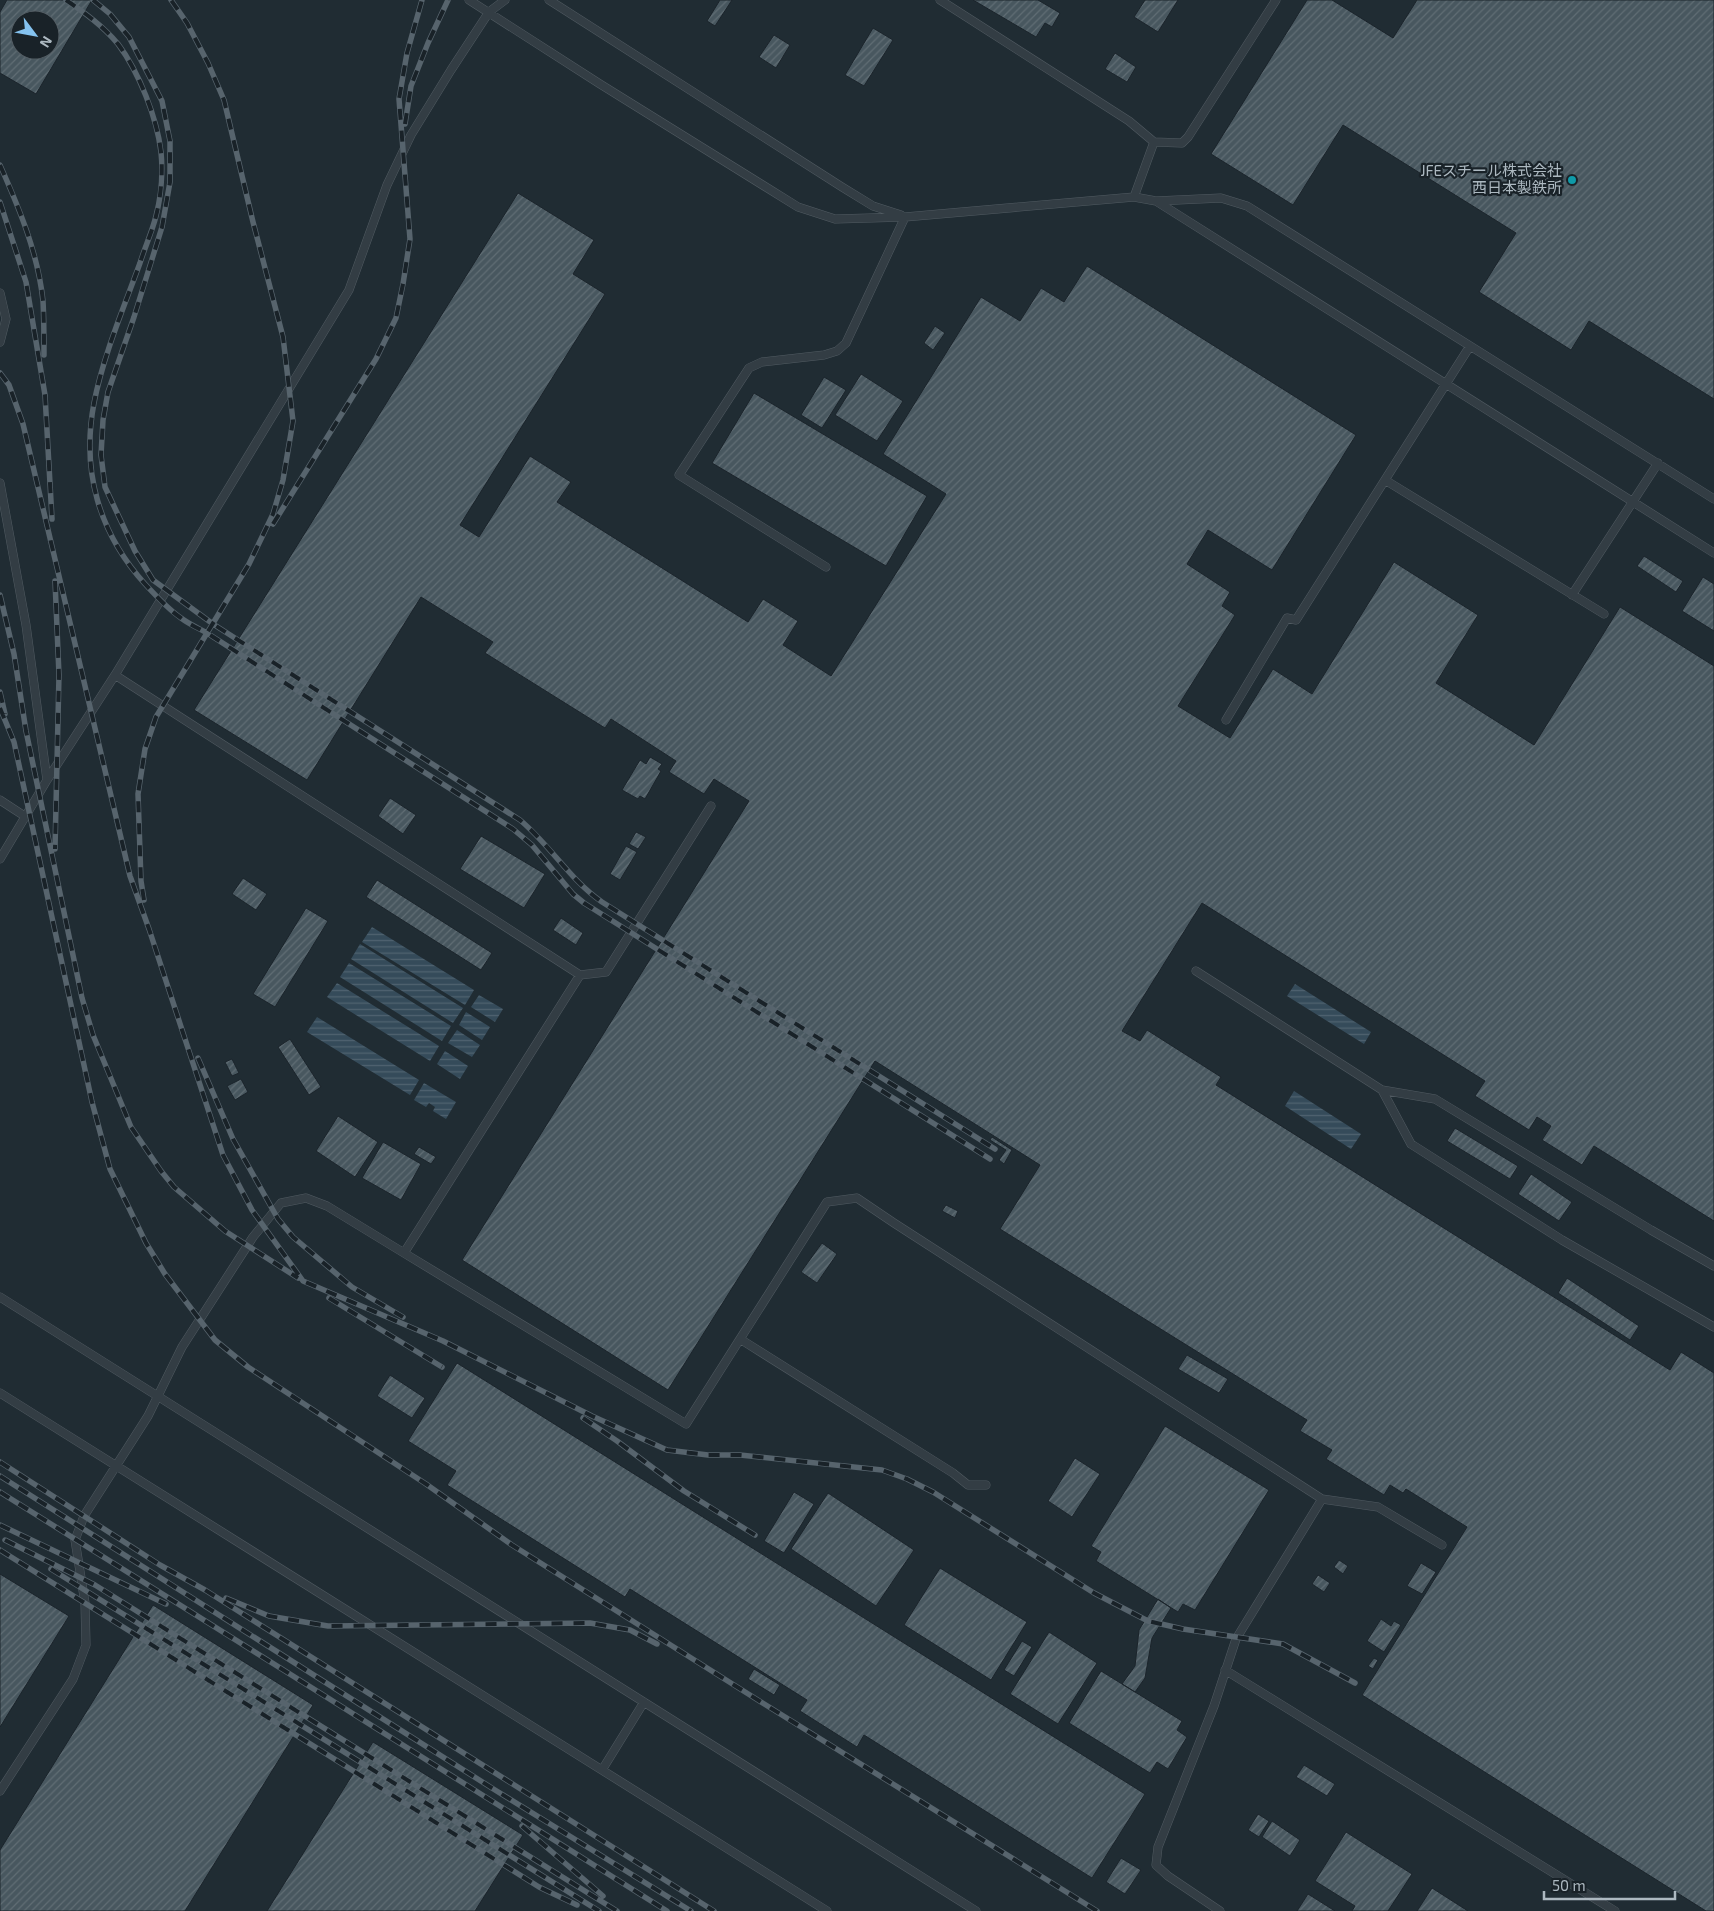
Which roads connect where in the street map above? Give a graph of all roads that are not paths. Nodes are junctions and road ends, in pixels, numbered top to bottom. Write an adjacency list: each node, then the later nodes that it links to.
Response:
1 (469, 0): 6 (lane)
2 (505, 0): 6 (lane)
3 (549, 0): 10 (lane)
4 (940, 0): 7 (lane)
5 (1276, 0): 7 (lane)
6 (489, 12): 10 (lane); 24 (lane)
7 (1154, 142): 8 (lane)
8 (1134, 198): 9 (lane); 10 (lane)
9 (1156, 201): 13 (lane); 14 (lane)
10 (905, 217): 21 (lane)
11 (0, 293): 12 (lane)
12 (0, 342)
13 (1470, 346): 14 (lane); 15 (lane)
14 (1446, 382): 16 (lane); 19 (lane)
15 (1658, 463): 18 (lane); 19 (lane)
16 (1385, 480): 22 (lane); 25 (lane)
17 (0, 483): 26 (lane)
18 (1714, 499)
19 (1632, 502): 20 (lane); 22 (lane)
20 (1714, 553)
21 (826, 566)
22 (1572, 595): 23 (lane)
23 (1604, 614)
24 (115, 674): 26 (lane); 32 (lane)
25 (1226, 720)
26 (47, 780): 29 (lane)
27 (0, 800): 29 (lane)
28 (711, 806): 32 (lane)
29 (26, 817): 30 (lane)
30 (0, 859)
31 (1196, 970): 33 (lane)
32 (580, 975): 34 (lane)
33 (1382, 1090): 35 (lane); 37 (lane)
34 (404, 1253): 38 (lane); 40 (lane)
35 (1714, 1266)
36 (0, 1297): 40 (lane)
37 (1714, 1328)
38 (740, 1339): 42 (lane); 43 (lane)
39 (0, 1393): 41 (lane)
40 (157, 1395): 41 (lane); 46 (lane)
41 (116, 1465): 47 (lane); 48 (lane)
42 (986, 1485)
43 (1322, 1499): 44 (lane); 45 (lane)
44 (1442, 1546)
45 (1226, 1670): 51 (lane); 52 (lane)
46 (644, 1702): 47 (lane); 50 (lane)
47 (602, 1770): 49 (lane)
48 (0, 1791)
49 (827, 1911)
50 (976, 1911)
51 (1220, 1911)
52 (1615, 1911)

